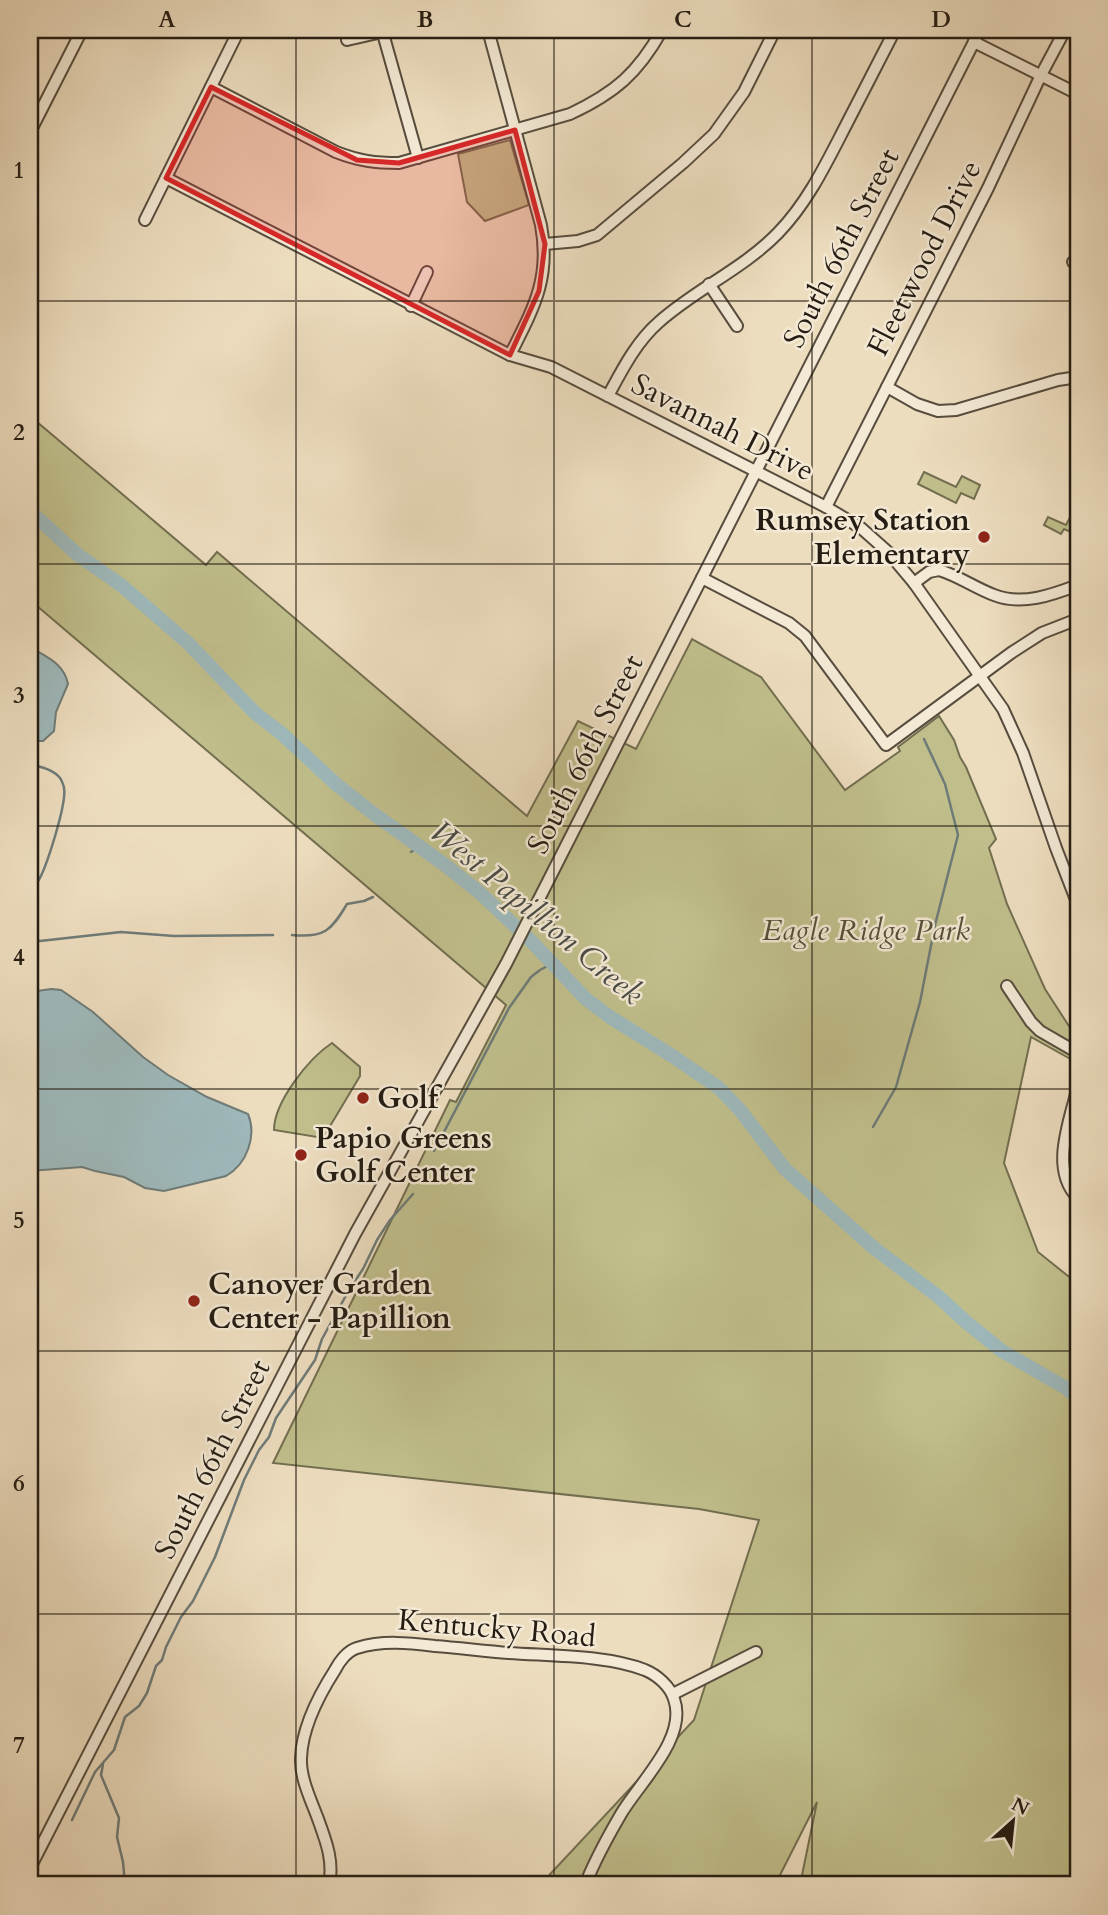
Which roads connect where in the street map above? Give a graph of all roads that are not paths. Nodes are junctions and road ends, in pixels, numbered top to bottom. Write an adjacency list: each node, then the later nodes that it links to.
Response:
1 (82, 30): 16 (street)
2 (239, 30): 13 (street)
3 (491, 30): 15 (street)
4 (662, 30): 15 (street)
5 (775, 30): 20 (street)
6 (895, 30): 22 (street)
7 (980, 30): 11 (street, South 66th Street)
8 (1065, 30): 12 (street, Fleetwood Drive)
9 (382, 31): 10 (street); 17 (street)
10 (347, 40)
11 (974, 41): 12 (street); 29 (street, South 66th Street)
12 (1041, 75): 14 (street); 27 (street, Fleetwood Drive)
13 (211, 87): 17 (street); 18 (street)
14 (1078, 94)
15 (514, 130): 17 (street); 20 (street)
16 (30, 132)
17 (418, 158)
18 (166, 178): 19 (street); 23 (street, Savannah Drive)
19 (145, 220)
20 (545, 244): 25 (street)
21 (427, 272): 23 (street)
22 (709, 284): 24 (street); 28 (street)
23 (411, 306): 25 (street, Savannah Drive)
24 (737, 326)
25 (509, 355): 28 (street, Savannah Drive)
26 (1078, 376): 27 (street)
27 (887, 387): 30 (street, Fleetwood Drive)
28 (608, 396): 29 (street, Savannah Drive)
29 (755, 471): 30 (street, Savannah Drive); 31 (street, South 66th Street)
30 (826, 507): 32 (street, Savannah Drive)
31 (702, 578): 35 (street); 43 (street, South 66th Street)
32 (914, 583): 33 (street); 35 (street, Savannah Drive)
33 (1078, 585)
34 (1078, 620): 35 (street)
35 (980, 676): 36 (street, Savannah Drive)
36 (1078, 905)
37 (1007, 986): 38 (street)
38 (1078, 1053)
39 (1078, 1086): 40 (street)
40 (1078, 1198)
41 (756, 1652): 42 (street)
42 (673, 1694): 44 (street, Kentucky Road); 45 (street)
43 (30, 1868)
44 (329, 1885)
45 (585, 1885)

